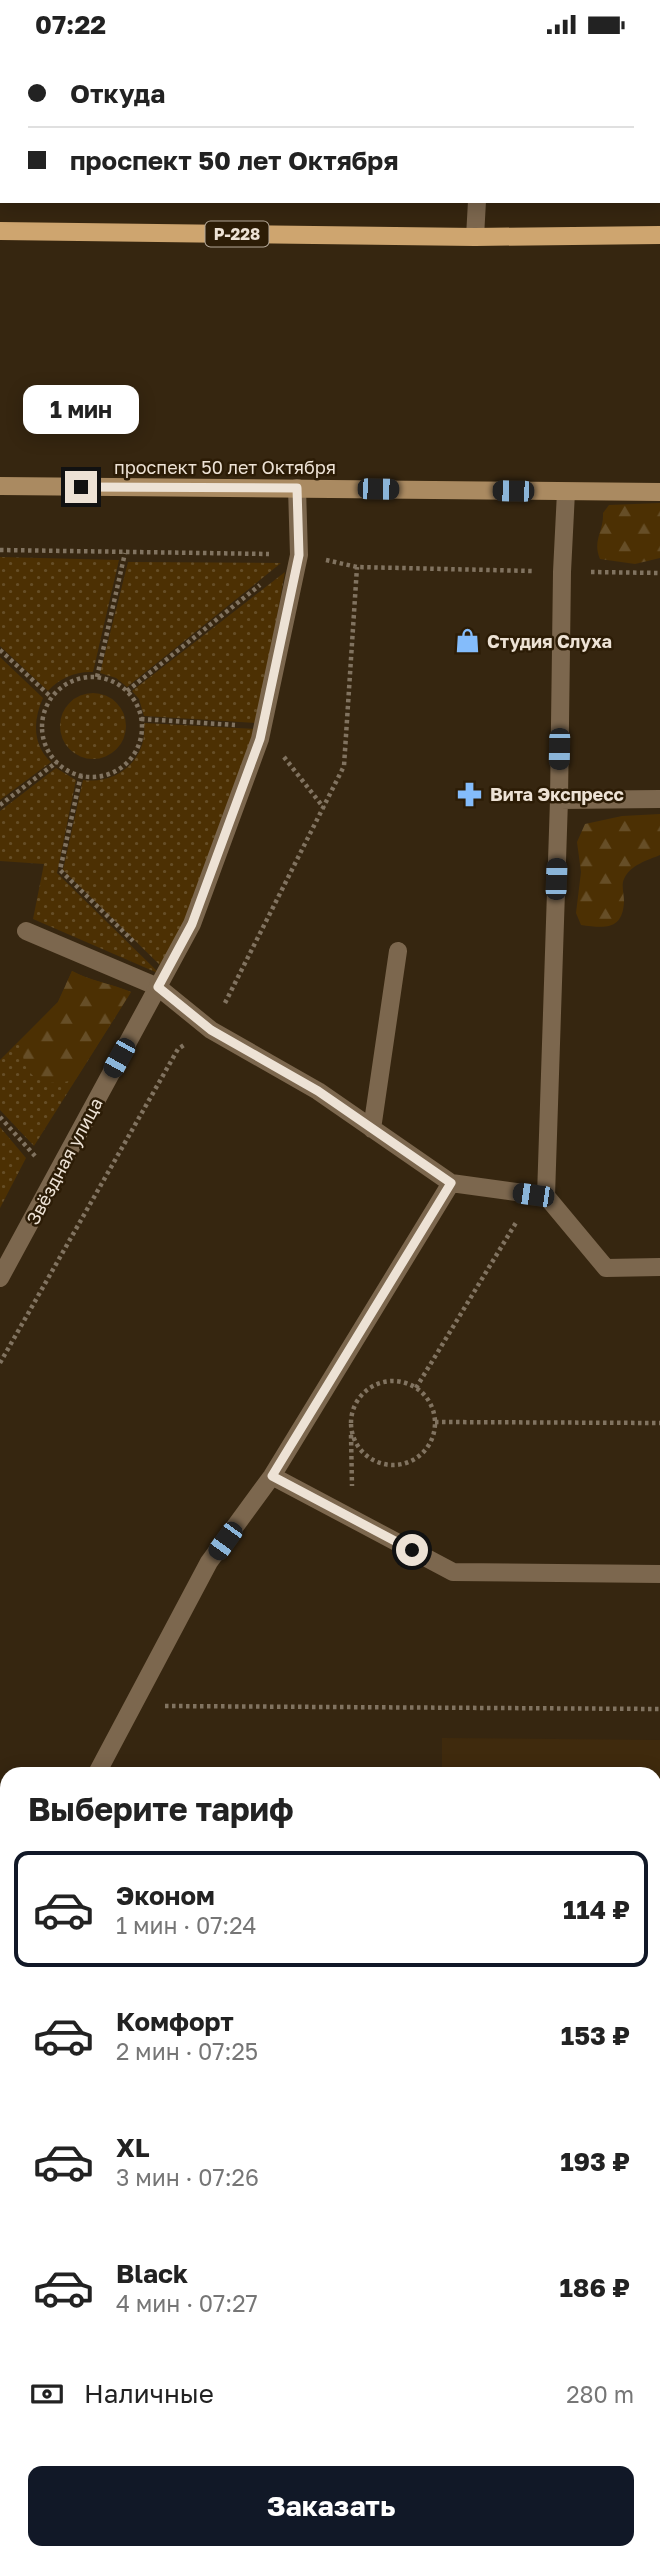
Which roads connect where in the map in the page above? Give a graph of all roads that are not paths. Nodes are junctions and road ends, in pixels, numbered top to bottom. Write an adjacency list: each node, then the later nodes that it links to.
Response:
1 (477, 203): 4 (street)
2 (0, 231): 4 (main road, Р-228)
3 (660, 235): 4 (main road, Р-228)
4 (475, 237)
5 (0, 486): 6 (street, проспект 50 лет Октября)
6 (297, 488): 7 (street, проспект 50 лет Октября); 13 (street, Звёздная улица)
7 (566, 492): 8 (street, проспект 50 лет Октября); 10 (street)
8 (660, 492)
9 (660, 799): 10 (street)
10 (559, 800): 16 (street)
11 (26, 931): 13 (street)
12 (398, 951): 14 (street)
13 (162, 980): 14 (street); 18 (street, Звёздная улица)
14 (372, 1129): 15 (street)
15 (451, 1183): 16 (street); 19 (street)
16 (539, 1196): 17 (street)
17 (660, 1267)
18 (0, 1278)
19 (272, 1476): 20 (street); 21 (street)
20 (660, 1574)
21 (100, 1767)

